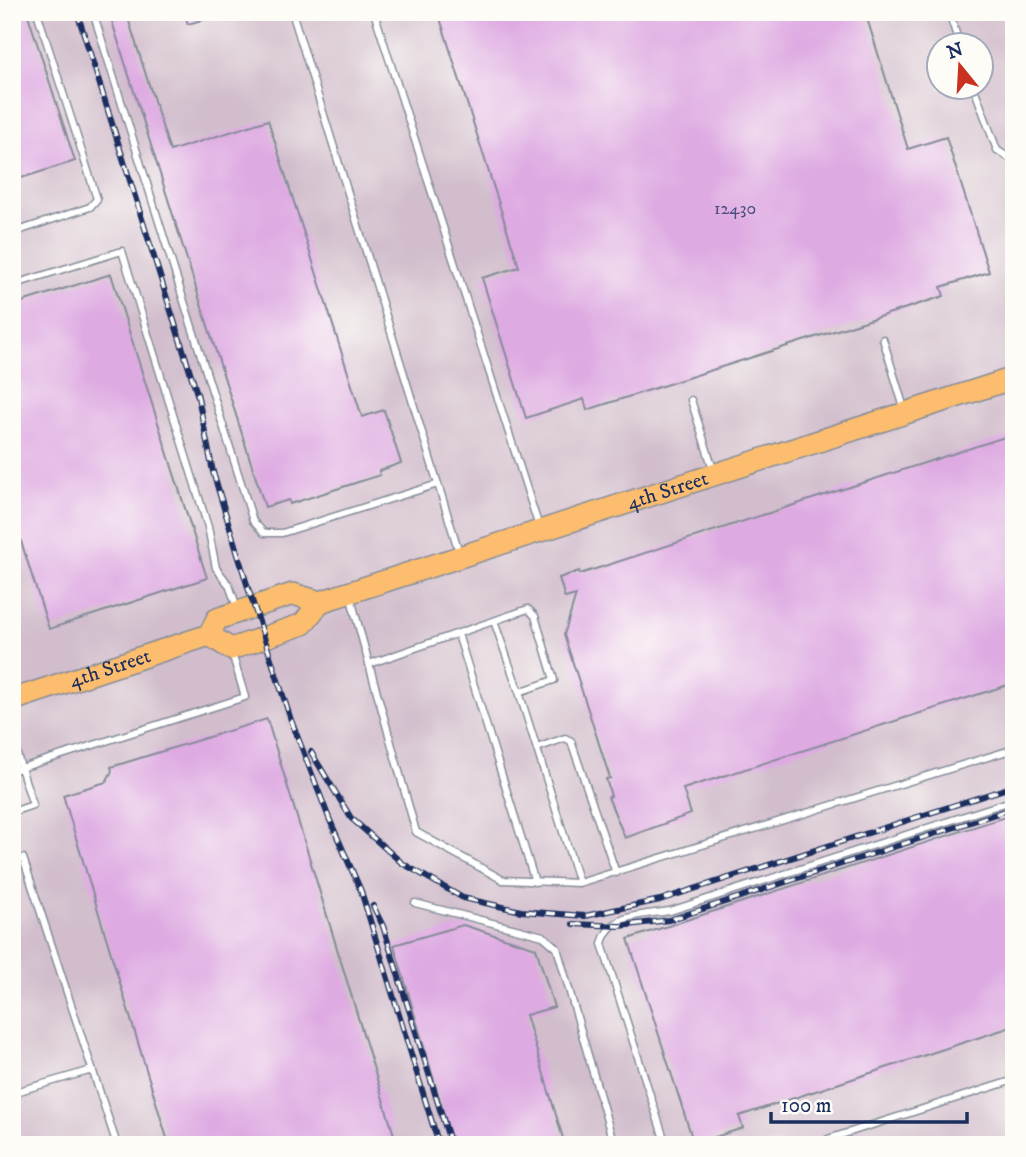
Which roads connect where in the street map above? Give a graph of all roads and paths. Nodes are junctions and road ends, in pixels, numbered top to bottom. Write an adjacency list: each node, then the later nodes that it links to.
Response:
1 (37, 12): 9 (lane)
2 (93, 12): 16 (lane)
3 (292, 12): 16 (lane)
4 (374, 12): 17 (lane)
5 (949, 12): 6 (lane)
6 (955, 32)
7 (979, 102): 8 (lane)
8 (1014, 161)
9 (12, 233)
10 (12, 285): 21 (lane)
11 (883, 340): 14 (lane)
12 (1014, 378): 14 (main road, 4th Street)
13 (691, 400): 15 (lane)
14 (906, 414): 15 (main road, 4th Street)
15 (715, 475): 17 (main road, 4th Street)
16 (438, 484): 18 (lane)
17 (541, 531): 18 (main road, 4th Street)
18 (460, 557): 19 (main road, 4th Street)
19 (350, 593): 20 (main road, 4th Street); 26 (lane)
20 (320, 602): 21 (main road, 4th Street); 25 (main road, 4th Street)
21 (238, 611): 24 (main road, 4th Street)
22 (494, 621): 23 (lane); 27 (lane); 27 (lane)
23 (458, 634): 26 (lane); 38 (lane)
24 (209, 635): 25 (main road); 28 (main road, 4th Street)
25 (231, 649): 32 (lane)
26 (369, 664): 38 (lane)
27 (519, 692): 30 (lane)
28 (12, 700)
29 (12, 737): 32 (lane)
30 (537, 748): 37 (lane); 39 (lane)
31 (1014, 749): 37 (lane)
32 (21, 768): 33 (lane); 35 (lane)
33 (12, 770)
34 (1014, 800): 48 (lane)
35 (12, 812)
36 (12, 861): 41 (lane)
37 (616, 873): 39 (lane)
38 (535, 882): 39 (lane)
39 (579, 883)
40 (415, 903): 47 (lane)
41 (92, 1070): 43 (lane); 46 (lane)
42 (1014, 1080): 49 (lane)
43 (12, 1093)
44 (12, 1137): 45 (street)
45 (15, 1145)
46 (117, 1145)
47 (614, 1145)
48 (666, 1145)
49 (827, 1145)

